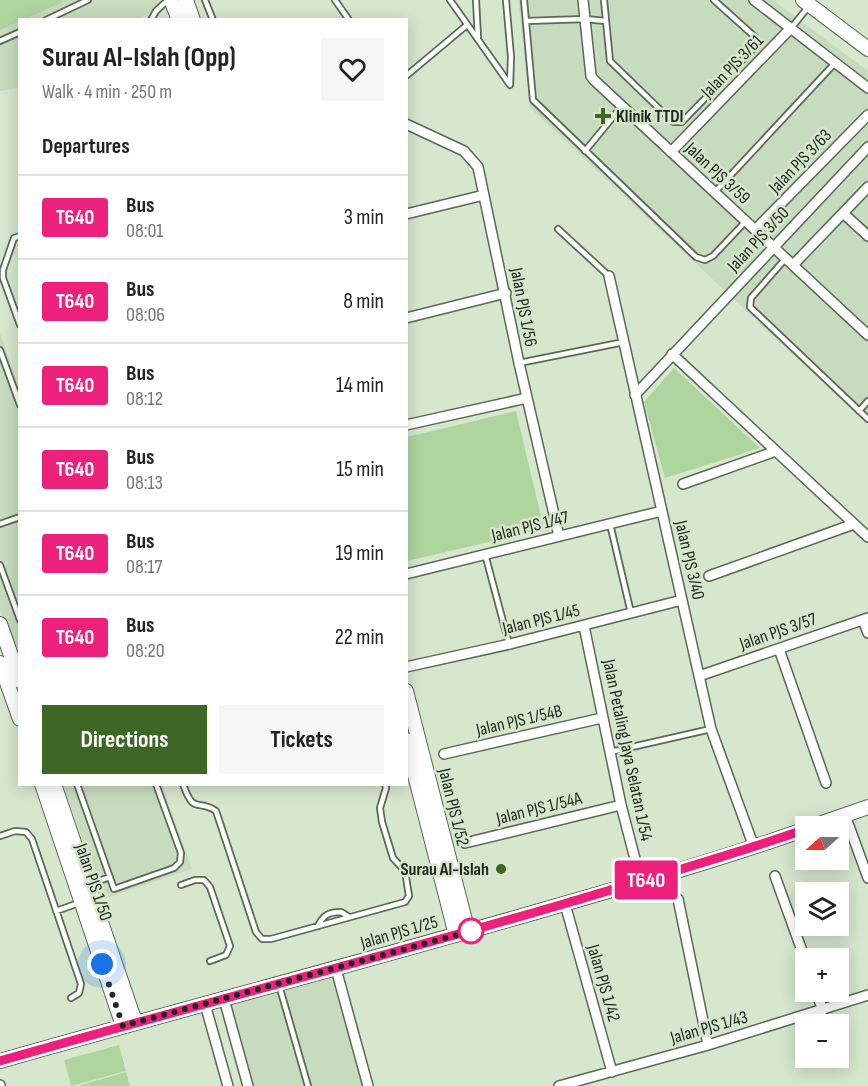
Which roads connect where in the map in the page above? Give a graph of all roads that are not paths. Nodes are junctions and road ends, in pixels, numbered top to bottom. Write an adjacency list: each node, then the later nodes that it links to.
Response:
1 (88, 0): 15 (lane)
2 (170, 0): 16 (lane); 17 (street)
3 (186, 0): 18 (street)
4 (205, 0): 19 (lane)
5 (335, 0): 20 (lane)
6 (450, 0): 24 (lane)
7 (476, 0): 27 (lane)
8 (506, 0): 27 (lane)
9 (524, 0): 22 (lane)
10 (583, 0): 21 (street, Jalan PJS 3/59)
11 (604, 0): 23 (lane)
12 (714, 0): 32 (lane)
13 (754, 0): 25 (street)
14 (806, 3): 25 (lane); 29 (street)
15 (50, 18)
16 (152, 18)
17 (178, 18)
18 (192, 18)
19 (212, 18)
20 (348, 18)
21 (585, 19): 22 (lane); 23 (lane); 35 (street, Jalan PJS 3/59)
22 (526, 21): 39 (lane)
23 (605, 21): 32 (lane)
24 (467, 25): 27 (lane); 31 (lane)
25 (790, 28): 30 (street); 33 (street, Jalan PJS 3/61)
26 (18, 33): 28 (lane)
27 (478, 40)
28 (0, 41)
29 (868, 49)
30 (835, 63): 34 (street); 42 (lane)
31 (408, 74)
32 (728, 77): 33 (lane)
33 (736, 84): 40 (street, Jalan PJS 3/61)
34 (868, 88)
35 (622, 106): 39 (lane); 40 (street, Jalan PJS 3/59)
36 (868, 115): 48 (street, Jalan PJS 3/63)
37 (408, 125): 43 (street, Jalan PJS 1/56)
38 (868, 147): 51 (street, Jalan PJS 3/50)
39 (585, 151): 46 (lane)
40 (671, 152): 42 (street, Jalan PJS 3/59)
41 (868, 187): 44 (street)
42 (715, 192): 46 (street, Jalan PJS 3/59)
43 (484, 195): 45 (street); 54 (street, Jalan PJS 1/56)
44 (843, 213): 49 (street); 52 (street)
45 (408, 214)
46 (746, 221): 48 (street, Jalan PJS 3/59)
47 (558, 229): 53 (lane)
48 (755, 230): 51 (street, Jalan PJS 3/59)
49 (868, 236)
50 (18, 237): 56 (lane)
51 (774, 247): 52 (street, Jalan PJS 3/59); 60 (street, Jalan PJS 3/50)
52 (790, 262): 57 (street, Jalan PJS 3/59); 66 (lane)
53 (609, 276): 58 (street, Jalan PJS 3/40)
54 (506, 293): 55 (street); 61 (street, Jalan PJS 1/56)
55 (408, 318)
56 (18, 319)
57 (868, 335)
58 (624, 342): 61 (lane); 62 (street, Jalan PJS 3/40)
59 (0, 350): 64 (lane)
60 (672, 354): 62 (street, Jalan PJS 3/50); 69 (street)
61 (519, 363): 63 (street, Jalan PJS 1/56)
62 (635, 395): 71 (street, Jalan PJS 3/40)
63 (527, 398): 68 (street); 76 (street, Jalan PJS 1/56)
64 (18, 400)
65 (868, 401): 66 (lane)
66 (859, 411): 67 (lane)
67 (868, 419)
68 (408, 424)
69 (776, 451): 70 (street); 75 (street)
70 (683, 484)
71 (662, 512): 74 (street, Jalan PJS 1/47); 82 (street, Jalan PJS 3/40)
72 (18, 518): 73 (lane)
73 (0, 524)
74 (609, 524): 76 (street, Jalan PJS 1/47); 83 (lane)
75 (854, 524): 77 (street); 81 (street)
76 (559, 536): 78 (street, Jalan PJS 1/47)
77 (868, 537)
78 (485, 554): 80 (street, Jalan PJS 1/47); 89 (lane)
79 (0, 565): 84 (lane)
80 (408, 573)
81 (709, 576)
82 (682, 600): 83 (street, Jalan PJS 1/45); 94 (street, Jalan PJS 3/40)
83 (631, 613): 87 (street, Jalan PJS 1/45)
84 (18, 614)
85 (866, 619): 88 (street); 90 (street, Jalan PJS 3/57)
86 (0, 624): 93 (street)
87 (584, 626): 89 (street, Jalan PJS 1/45); 97 (street, Jalan Petaling Jaya Selatan 1/54)
88 (868, 633)
89 (510, 644): 92 (street, Jalan PJS 1/45)
90 (779, 649): 94 (street, Jalan PJS 3/57); 102 (street)
91 (0, 663): 96 (street)
92 (408, 667)
93 (18, 675)
94 (699, 676): 98 (street, Jalan PJS 3/40)
95 (408, 700): 128 (street, Jalan PJS 1/52)
96 (18, 713)
97 (602, 718): 100 (street, Jalan Petaling Jaya Selatan 1/54); 101 (street, Jalan PJS 1/54B)
98 (711, 729): 100 (lane); 116 (street, Jalan PJS 3/40)
99 (408, 747): 128 (street, Jalan PJS 1/52)
100 (610, 752): 109 (street, Jalan Petaling Jaya Selatan 1/54)
101 (444, 754)
102 (826, 783)
103 (43, 786): 122 (street, Jalan PJS 1/50)
104 (55, 786): 122 (street, Jalan PJS 1/50)
105 (78, 786): 118 (lane)
106 (157, 786): 118 (lane)
107 (184, 786): 127 (lane)
108 (386, 786): 126 (lane)
109 (621, 805): 115 (street, Jalan PJS 1/54A); 120 (street, Jalan Petaling Jaya Selatan 1/54)
110 (868, 809): 111 (street)
111 (845, 815): 112 (street); 119 (street)
112 (842, 816)
113 (795, 833): 116 (street, Jalan PJS 1/25)
114 (0, 836): 125 (lane)
115 (465, 843)
116 (754, 848): 120 (street, Jalan PJS 1/25)
117 (775, 876): 129 (street)
118 (110, 877): 122 (lane)
119 (868, 878)
120 (641, 882): 124 (street, Jalan PJS 1/25)
121 (181, 885): 130 (lane)
122 (88, 894): 125 (lane); 139 (street, Jalan PJS 1/50)
123 (678, 899): 140 (street)
124 (565, 903): 128 (street, Jalan PJS 1/25); 142 (street, Jalan PJS 1/42)
125 (56, 911): 134 (lane)
126 (349, 917): 127 (lane); 127 (lane)
127 (318, 926)
128 (462, 933): 131 (street, Jalan PJS 1/25)
129 (801, 948)
130 (210, 961)
131 (336, 969): 132 (street, Jalan PJS 1/25); 146 (street)
132 (279, 984): 135 (street, Jalan PJS 1/25); 145 (lane)
133 (868, 995): 138 (street, Jalan PJS 1/43)
134 (71, 998)
135 (224, 999): 137 (street, Jalan PJS 1/25); 144 (street)
136 (819, 1002): 138 (street)
137 (205, 1004): 139 (street, Jalan PJS 1/25); 143 (street)
138 (822, 1010): 140 (street, Jalan PJS 1/43)
139 (129, 1024): 141 (street, Jalan PJS 1/25)
140 (708, 1045): 142 (street, Jalan PJS 1/43)
141 (0, 1061)
142 (612, 1072): 147 (street, Jalan PJS 1/43)
143 (228, 1086)
144 (248, 1086)
145 (308, 1086)
146 (368, 1086)
147 (559, 1086)

